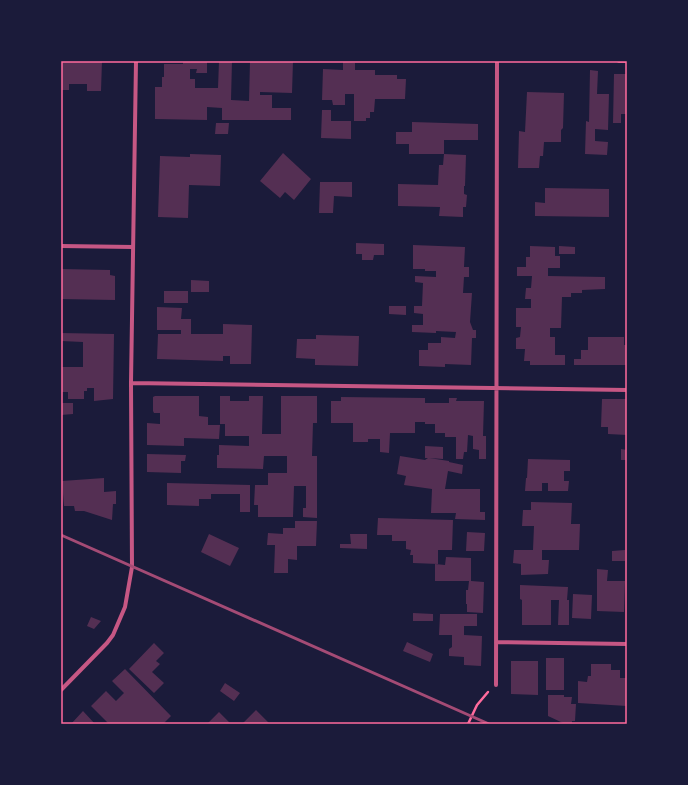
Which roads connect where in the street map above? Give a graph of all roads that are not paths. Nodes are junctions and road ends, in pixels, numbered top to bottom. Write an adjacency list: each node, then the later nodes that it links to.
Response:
1 (136, 61): 6 (street)
2 (497, 61): 8 (street)
3 (619, 61): 4 (street)
4 (627, 61)
5 (61, 246): 6 (street)
6 (133, 247): 7 (street)
7 (130, 383): 8 (street); 13 (street)
8 (497, 387): 9 (street); 10 (street)
9 (627, 390)
10 (496, 642): 11 (street); 12 (street)
11 (627, 644)
12 (496, 686)
13 (61, 690)

